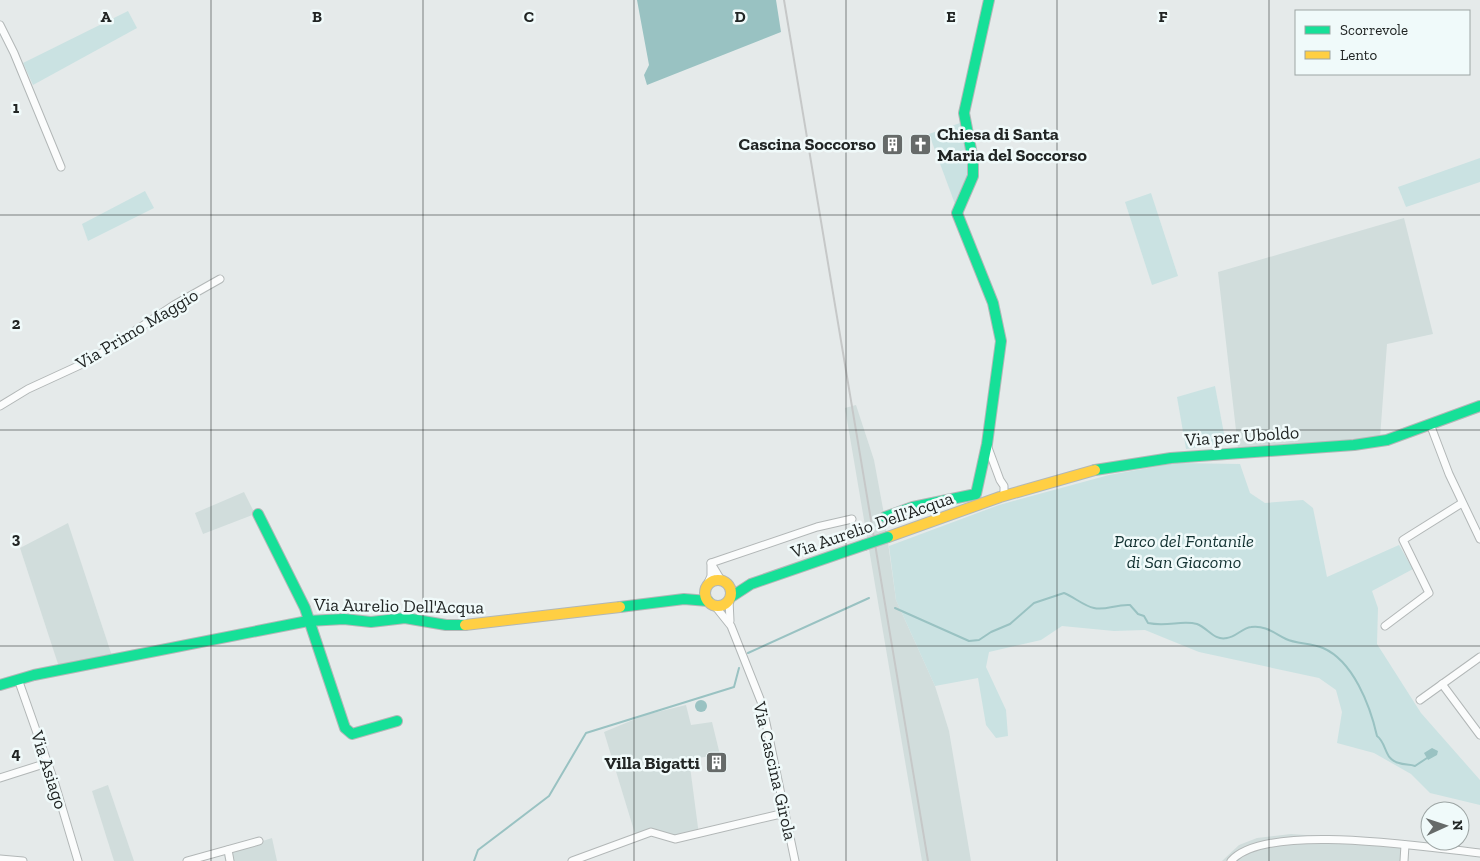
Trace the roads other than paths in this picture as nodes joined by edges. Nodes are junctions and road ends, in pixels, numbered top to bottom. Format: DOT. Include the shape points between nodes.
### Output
graph roads {
  1 [pos="989,0"];
  2 [pos="0,25"];
  3 [pos="61,166"];
  4 [pos="220,279"];
  5 [pos="0,406"];
  6 [pos="1480,406"];
  7 [pos="1430,424"];
  8 [pos="987,444"];
  9 [pos="1004,496"];
  10 [pos="1462,503"];
  11 [pos="258,514"];
  12 [pos="885,516"];
  13 [pos="852,519"];
  14 [pos="1480,539"];
  15 [pos="711,563"];
  16 [pos="723,580"];
  17 [pos="751,584"];
  18 [pos="706,587"];
  19 [pos="684,599"];
  20 [pos="730,599"];
  21 [pos="711,604"];
  22 [pos="308,621"];
  23 [pos="731,626"];
  24 [pos="1385,626"];
  25 [pos="1480,657"];
  26 [pos="18,680"];
  27 [pos="1442,684"];
  28 [pos="0,686"];
  29 [pos="1420,700"];
  30 [pos="397,721"];
  31 [pos="1480,735"];
  32 [pos="47,763"];
  33 [pos="0,778"];
  34 [pos="786,813"];
  35 [pos="259,841"];
  36 [pos="1405,845"];
  37 [pos="228,850"];
  38 [pos="1480,853"];
  39 [pos="0,859"];
  40 [pos="23,861"];
  41 [pos="78,861"];
  42 [pos="186,861"];
  43 [pos="230,861"];
  44 [pos="572,861"];
  45 [pos="795,861"];
  46 [pos="1231,861"];
  47 [pos="1404,861"];
  1 -- 8 [label="street" via="964,113 972,177 957,213 993,304 1001,341"];
  2 -- 3 [label="street"];
  4 -- 5 [label="street, Via Primo Maggio" via="91,360"];
  6 -- 7 [label="street, Via per Uboldo"];
  7 -- 9 [label="street, Via per Uboldo" via="1387,440 1354,445 1123,464 1065,477"];
  7 -- 10 [label="street"];
  8 -- 9 [label="street" via="1004,486"];
  8 -- 12 [label="street" via="976,494"];
  9 -- 17 [label="street, Via Aurelio Dell'Acqua, bridge"];
  10 -- 14 [label="street"];
  10 -- 24 [label="street" via="1403,540 1429,593"];
  11 -- 22 [label="street" via="299,594"];
  13 -- 15 [label="street" via="817,527"];
  15 -- 16 [label="street"];
  15 -- 18 [label="street" via="711,576"];
  16 -- 17 [label="street, Via Aurelio Dell'Acqua"];
  16 -- 18 [label="street" via="713,580"];
  16 -- 20 [label="street" via="730,586"];
  17 -- 20 [label="street, Via Aurelio Dell'Acqua"];
  18 -- 19 [label="street, Via Aurelio Dell'Acqua"];
  18 -- 21 [label="street"];
  19 -- 21 [label="street, Via Aurelio Dell'Acqua"];
  19 -- 22 [label="street, Via Aurelio Dell'Acqua" via="477,624 446,625 405,618 370,622 344,619"];
  20 -- 21 [label="street" via="723,605"];
  20 -- 23 [label="street, Via Cascina Girola"];
  21 -- 23 [label="street, Via Cascina Girola"];
  22 -- 26 [label="street, Via Aurelio Dell'Acqua"];
  22 -- 30 [label="street" via="348,732 356,734"];
  23 -- 34 [label="street, Via Cascina Girola" via="766,715"];
  25 -- 27 [label="street"];
  26 -- 28 [label="street, Via Aurelio Dell'Acqua"];
  26 -- 32 [label="street, Via Asiago"];
  27 -- 29 [label="street"];
  27 -- 31 [label="street"];
  32 -- 33 [label="street"];
  32 -- 41 [label="street, Via Asiago"];
  34 -- 44 [label="street" via="675,839 651,832"];
  34 -- 45 [label="street, Via Cascina Girola"];
  35 -- 37 [label="street"];
  36 -- 38 [label="street"];
  36 -- 46 [label="street" via="1330,839 1288,841 1256,846"];
  36 -- 47 [label="street"];
  37 -- 42 [label="street"];
  37 -- 43 [label="street"];
  39 -- 40 [label="street"];
}
